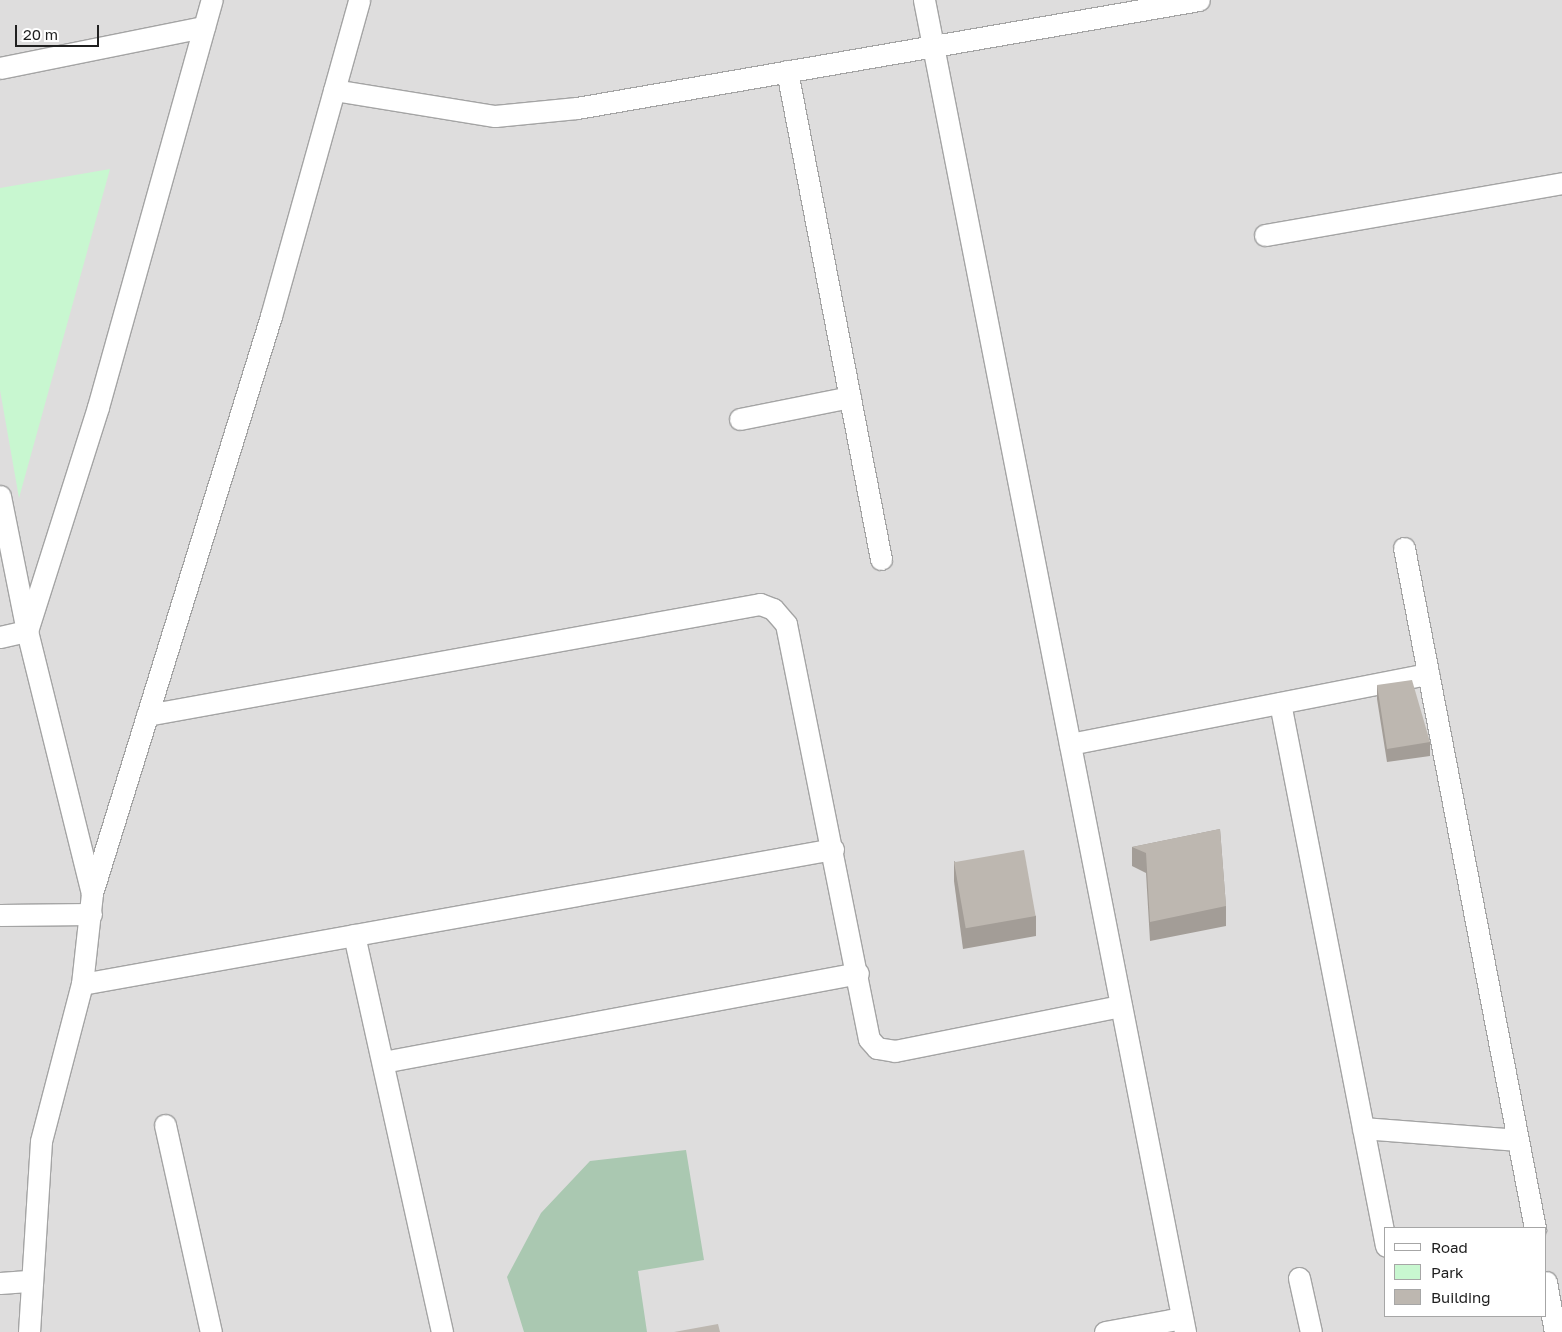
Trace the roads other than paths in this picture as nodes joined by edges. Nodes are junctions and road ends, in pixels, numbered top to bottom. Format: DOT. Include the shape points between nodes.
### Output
graph roads {
  1 [pos="212,0"];
  2 [pos="359,0"];
  3 [pos="924,0"];
  4 [pos="1199,0"];
  5 [pos="204,27"];
  6 [pos="933,46"];
  7 [pos="0,68"];
  8 [pos="787,71"];
  9 [pos="334,90"];
  10 [pos="1562,183"];
  11 [pos="1265,235"];
  12 [pos="850,397"];
  13 [pos="740,420"];
  14 [pos="0,496"];
  15 [pos="1404,548"];
  16 [pos="882,559"];
  17 [pos="27,632"];
  18 [pos="0,637"];
  19 [pos="1428,674"];
  20 [pos="1280,703"];
  21 [pos="147,715"];
  22 [pos="1070,744"];
  23 [pos="833,849"];
  24 [pos="91,903"];
  25 [pos="0,915"];
  26 [pos="354,934"];
  27 [pos="858,973"];
  28 [pos="82,984"];
  29 [pos="1121,1006"];
  30 [pos="382,1062"];
  31 [pos="165,1126"];
  32 [pos="1363,1128"];
  33 [pos="1518,1140"];
  34 [pos="1535,1227"];
  35 [pos="1384,1236"];
  36 [pos="1299,1278"];
  37 [pos="31,1281"];
  38 [pos="0,1283"];
  39 [pos="1547,1286"];
  40 [pos="1556,1320"];
  41 [pos="1184,1325"];
  42 [pos="29,1332"];
  43 [pos="211,1332"];
  44 [pos="442,1332"];
  45 [pos="1105,1332"];
  46 [pos="1311,1332"];
  1 -- 5 [label="street"];
  2 -- 9 [label="street"];
  3 -- 6 [label="street"];
  4 -- 6 [label="street"];
  5 -- 7 [label="street"];
  5 -- 17 [label="street" via="98,407"];
  6 -- 8 [label="street"];
  6 -- 22 [label="street"];
  8 -- 9 [label="street" via="577,108 495,116"];
  8 -- 12 [label="street"];
  9 -- 21 [label="street" via="271,316"];
  10 -- 11 [label="street"];
  12 -- 13 [label="street"];
  12 -- 16 [label="street"];
  14 -- 17 [label="street"];
  15 -- 19 [label="street"];
  17 -- 18 [label="street"];
  17 -- 24 [label="street"];
  19 -- 20 [label="street"];
  19 -- 33 [label="street"];
  20 -- 22 [label="street"];
  20 -- 32 [label="street"];
  21 -- 23 [label="street" via="760,604 773,609 786,624"];
  21 -- 24 [label="street"];
  22 -- 29 [label="street"];
  23 -- 26 [label="street"];
  23 -- 27 [label="street"];
  24 -- 25 [label="street"];
  24 -- 28 [label="street"];
  26 -- 28 [label="street"];
  26 -- 30 [label="street"];
  27 -- 29 [label="street" via="869,1039 877,1048 895,1052"];
  27 -- 30 [label="street"];
  28 -- 37 [label="street" via="41,1141"];
  29 -- 41 [label="street"];
  30 -- 44 [label="street"];
  31 -- 43 [label="street"];
  32 -- 33 [label="street"];
  32 -- 35 [label="street"];
  33 -- 34 [label="street"];
  36 -- 46 [label="street"];
  37 -- 38 [label="street"];
  37 -- 42 [label="street"];
  39 -- 40 [label="street"];
  41 -- 45 [label="street"];
}
